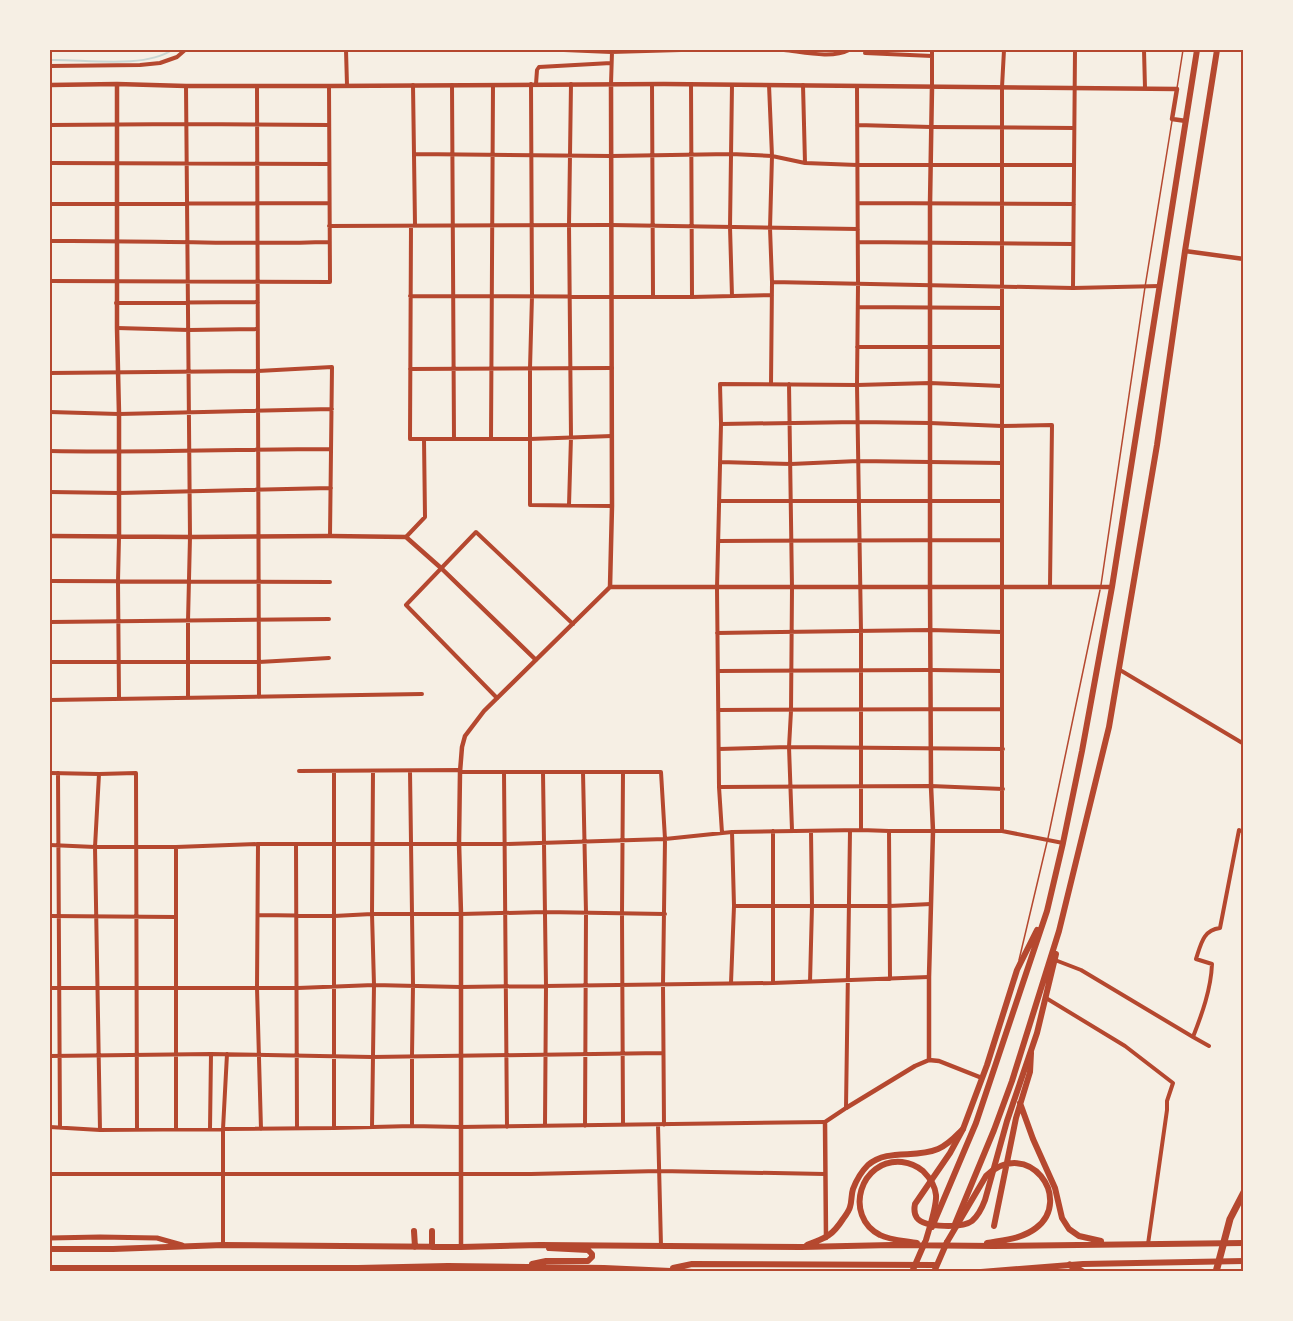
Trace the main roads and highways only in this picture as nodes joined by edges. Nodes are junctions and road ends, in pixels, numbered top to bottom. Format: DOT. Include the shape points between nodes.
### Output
graph roads {
  1 [pos="1197,50"];
  2 [pos="1216,50"];
  3 [pos="1047,911"];
  4 [pos="1059,932"];
  5 [pos="1031,1053"];
  6 [pos="1020,1103"];
  7 [pos="963,1129"];
  8 [pos="1244,1192"];
  9 [pos="994,1226"];
  10 [pos="414,1231"];
  11 [pos="432,1231"];
  12 [pos="50,1239"];
  13 [pos="926,1240"];
  14 [pos="947,1242"];
  15 [pos="1244,1243"];
  16 [pos="1124,1244"];
  17 [pos="540,1245"];
  18 [pos="432,1246"];
  19 [pos="934,1246"];
  20 [pos="972,1246"];
  21 [pos="189,1247"];
  22 [pos="415,1247"];
  23 [pos="801,1247"];
  24 [pos="50,1249"];
  25 [pos="1244,1262"];
  26 [pos="1070,1265"];
  27 [pos="519,1267"];
  28 [pos="50,1268"];
  29 [pos="934,1268"];
  30 [pos="1024,1268"];
  31 [pos="448,1269"];
  32 [pos="667,1269"];
  33 [pos="164,1270"];
  34 [pos="604,1270"];
  35 [pos="693,1272"];
  36 [pos="912,1272"];
  37 [pos="981,1272"];
  38 [pos="1011,1272"];
  39 [pos="1083,1272"];
  40 [pos="1216,1272"];
  1 -- 3 [label="main road" via="1112,587"];
  2 -- 4 [label="main road" via="1157,445 1109,727"];
  3 -- 7 [label="main road" via="1017,970"];
  3 -- 13 [label="main road" via="976,1123"];
  4 -- 5 [label="main road"];
  4 -- 14 [label="main road" via="994,1131"];
  5 -- 6 [label="main road" via="1030,1072"];
  5 -- 7 [label="main road" via="980,1212 965,1224 934,1225 921,1221 916,1217 915,1204"];
  6 -- 9 [label="main road"];
  6 -- 16 [label="main road" via="1069,1229 1093,1240"];
  7 -- 23 [label="main road" via="939,1149 893,1154 869,1164 853,1188 849,1210 835,1232"];
  8 -- 40 [label="highway" via="1230,1219"];
  10 -- 22 [label="main road"];
  11 -- 18 [label="main road"];
  12 -- 21 [label="main road" via="157,1238"];
  13 -- 19 [label="main road" via="936,1197 930,1178 910,1163 878,1167 863,1184 859,1204 862,1216 881,1236"];
  13 -- 36 [label="main road"];
  14 -- 20 [label="main road" via="993,1169 1020,1163 1037,1172 1050,1198 1046,1217 1026,1234"];
  14 -- 29 [label="main road"];
  15 -- 16 [label="main road"];
  16 -- 20 [label="main road"];
  17 -- 18 [label="main road"];
  17 -- 23 [label="main road"];
  17 -- 27 [label="main road" via="588,1250 592,1257 588,1261"];
  18 -- 22 [label="main road"];
  19 -- 20 [label="main road"];
  19 -- 23 [label="main road"];
  21 -- 22 [label="main road"];
  21 -- 24 [label="main road"];
  25 -- 26 [label="main road"];
  26 -- 30 [label="main road"];
  26 -- 39 [label="highway"];
  27 -- 31 [label="main road"];
  27 -- 34 [label="main road"];
  28 -- 33 [label="main road"];
  29 -- 32 [label="main road" via="692,1264"];
  30 -- 37 [label="main road"];
  30 -- 38 [label="main road"];
  31 -- 33 [label="main road"];
  32 -- 34 [label="main road"];
  32 -- 35 [label="main road"];
}
